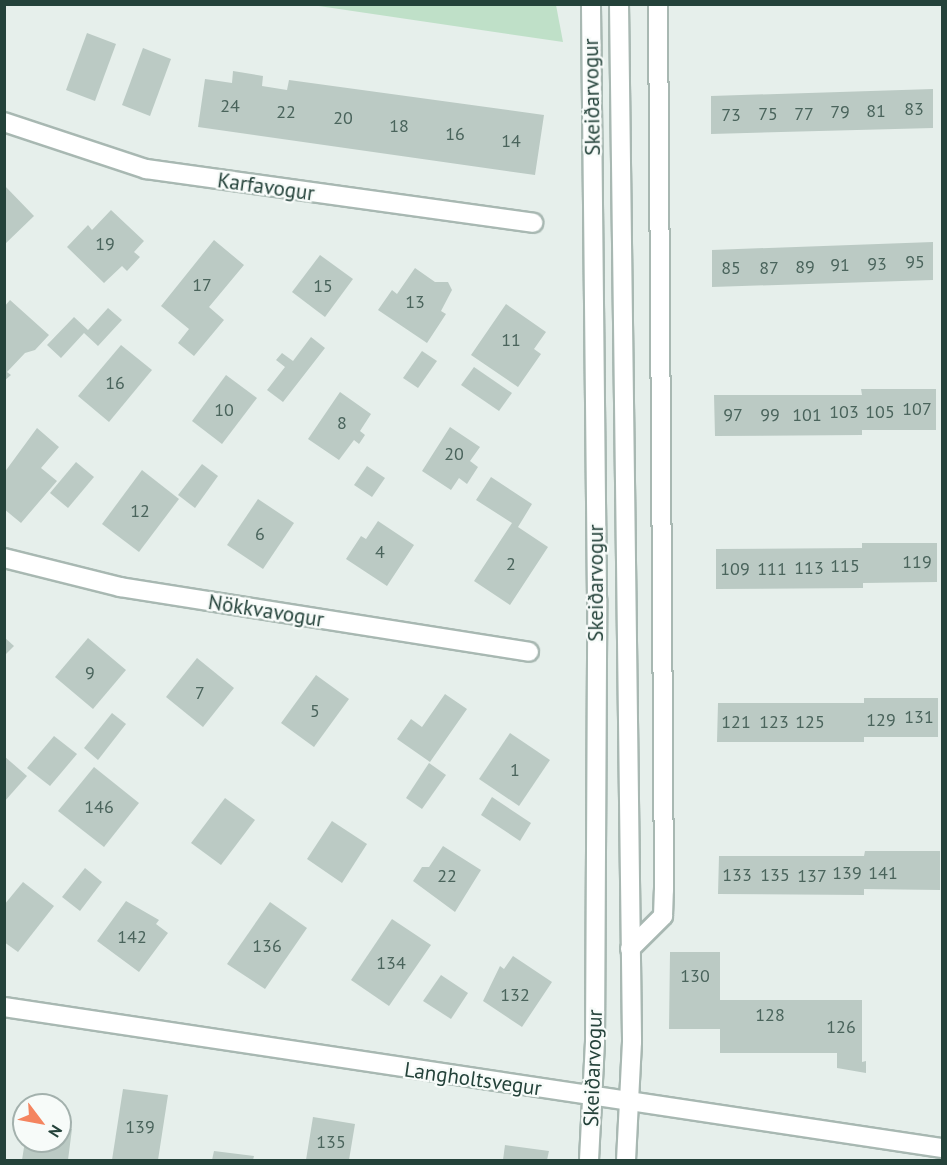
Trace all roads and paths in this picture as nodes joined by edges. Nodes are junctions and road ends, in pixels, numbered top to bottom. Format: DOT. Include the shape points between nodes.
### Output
graph roads {
  1 [pos="591,4"];
  2 [pos="619,4"];
  3 [pos="658,4"];
  4 [pos="4,122"];
  5 [pos="533,223"];
  6 [pos="4,558"];
  7 [pos="529,652"];
  8 [pos="630,950"];
  9 [pos="4,1007"];
  10 [pos="591,1095"];
  11 [pos="628,1100"];
  12 [pos="942,1148"];
  13 [pos="589,1161"];
  14 [pos="626,1161"];
  1 -- 10 [label="street, Skeiðarvogur" via="597,599 596,1042"];
  2 -- 8 [label="street, Skeiðarvogur"];
  3 -- 8 [label="street" via="664,890 663,916"];
  4 -- 5 [label="street, Karfavogur" via="146,169"];
  6 -- 7 [label="street, Nökkvavogur" via="120,587"];
  8 -- 11 [label="street, Skeiðarvogur"];
  9 -- 10 [label="street, Langholtsvegur"];
  10 -- 11 [label="street, Langholtsvegur"];
  10 -- 13 [label="street, Skeiðarvogur"];
  11 -- 12 [label="street, Langholtsvegur"];
  11 -- 14 [label="street, Skeiðarvogur"];
}
